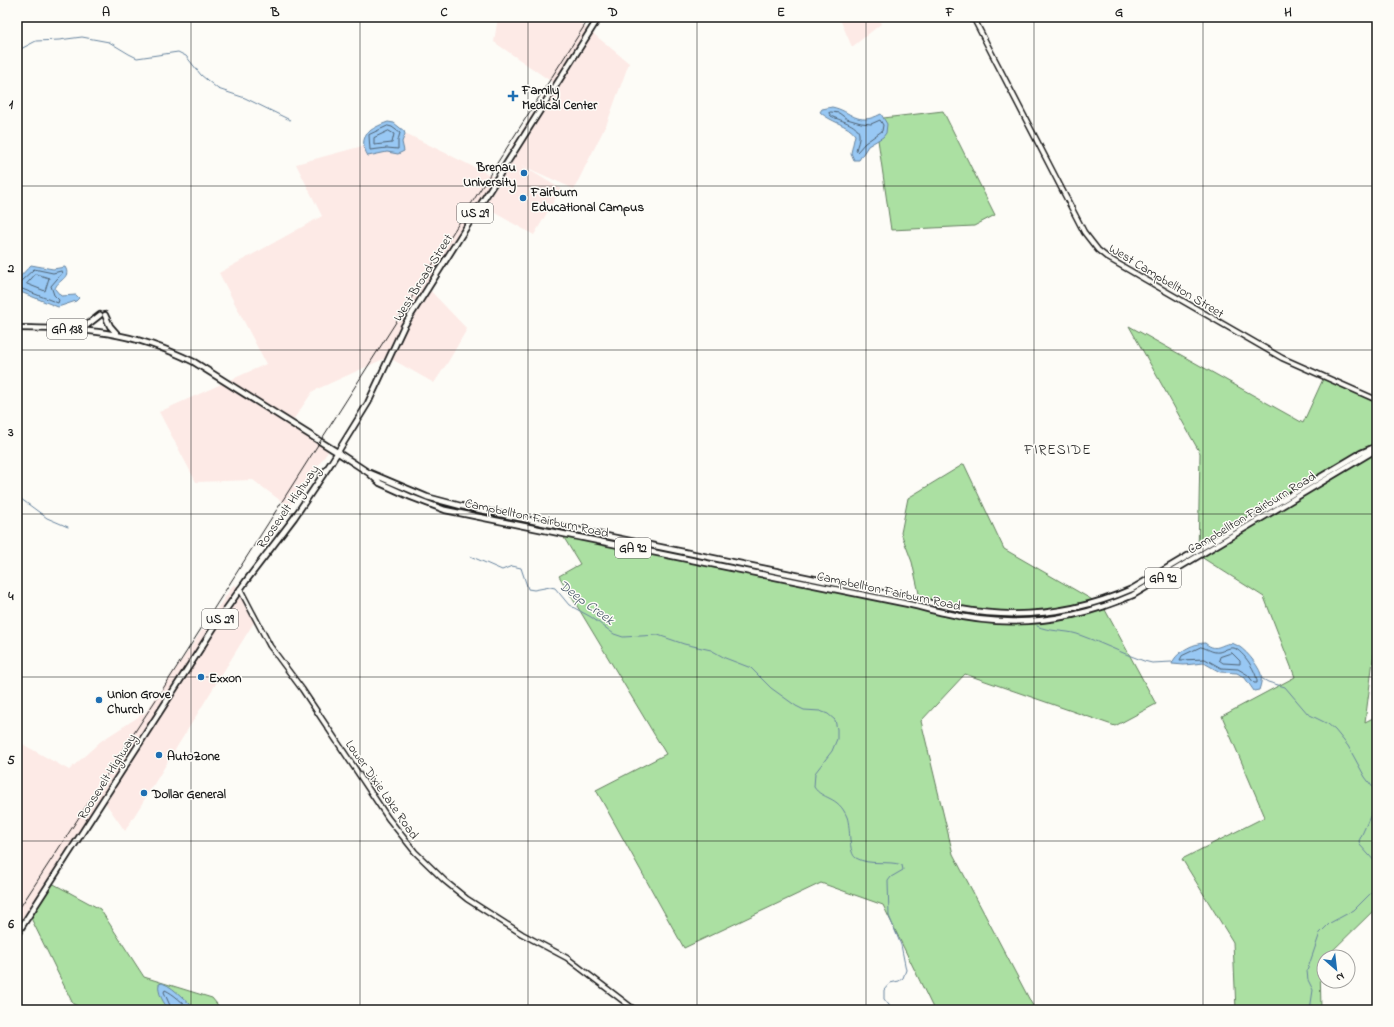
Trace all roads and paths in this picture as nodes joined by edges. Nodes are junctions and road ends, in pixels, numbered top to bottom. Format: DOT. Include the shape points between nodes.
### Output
graph roads {
  1 [pos="599,17"];
  2 [pos="973,17"];
  3 [pos="17,328"];
  4 [pos="82,329"];
  5 [pos="117,334"];
  6 [pos="1377,400"];
  7 [pos="1377,446"];
  8 [pos="1377,449"];
  9 [pos="337,452"];
  10 [pos="369,473"];
  11 [pos="240,589"];
  12 [pos="17,934"];
  13 [pos="635,1010"];
  1 -- 9 [label="main road, West Broad Street / US 29" via="404,326 368,403"];
  2 -- 6 [label="street, West Campbellton Street" via="1084,232 1098,250 1175,298 1282,358"];
  3 -- 4 [label="main road, GA 138"];
  4 -- 5 [label="main road, GA 138"];
  4 -- 5 [label="main road" via="102,315"];
  5 -- 9 [label="main road, GA 138" via="158,346 194,362"];
  7 -- 10 [label="main road, Campbellton Fairburn Road / GA 92" via="1361,453 1132,589 1080,607 1022,615 960,609 461,506 416,493"];
  8 -- 10 [label="main road, Campbellton Fairburn Road / GA 92" via="1138,592 1084,613 1052,620 1022,622 945,614 903,603 445,510 390,488"];
  9 -- 10 [label="main road, Campbellton Fairburn Road / GA 92"];
  9 -- 11 [label="main road, Roosevelt Highway / US 29" via="294,518"];
  11 -- 12 [label="main road, Roosevelt Highway / US 29"];
  11 -- 13 [label="street, Lower Dixie Lake Road" via="270,646 302,689 388,818 415,852 467,899 522,934 567,958"];
}
